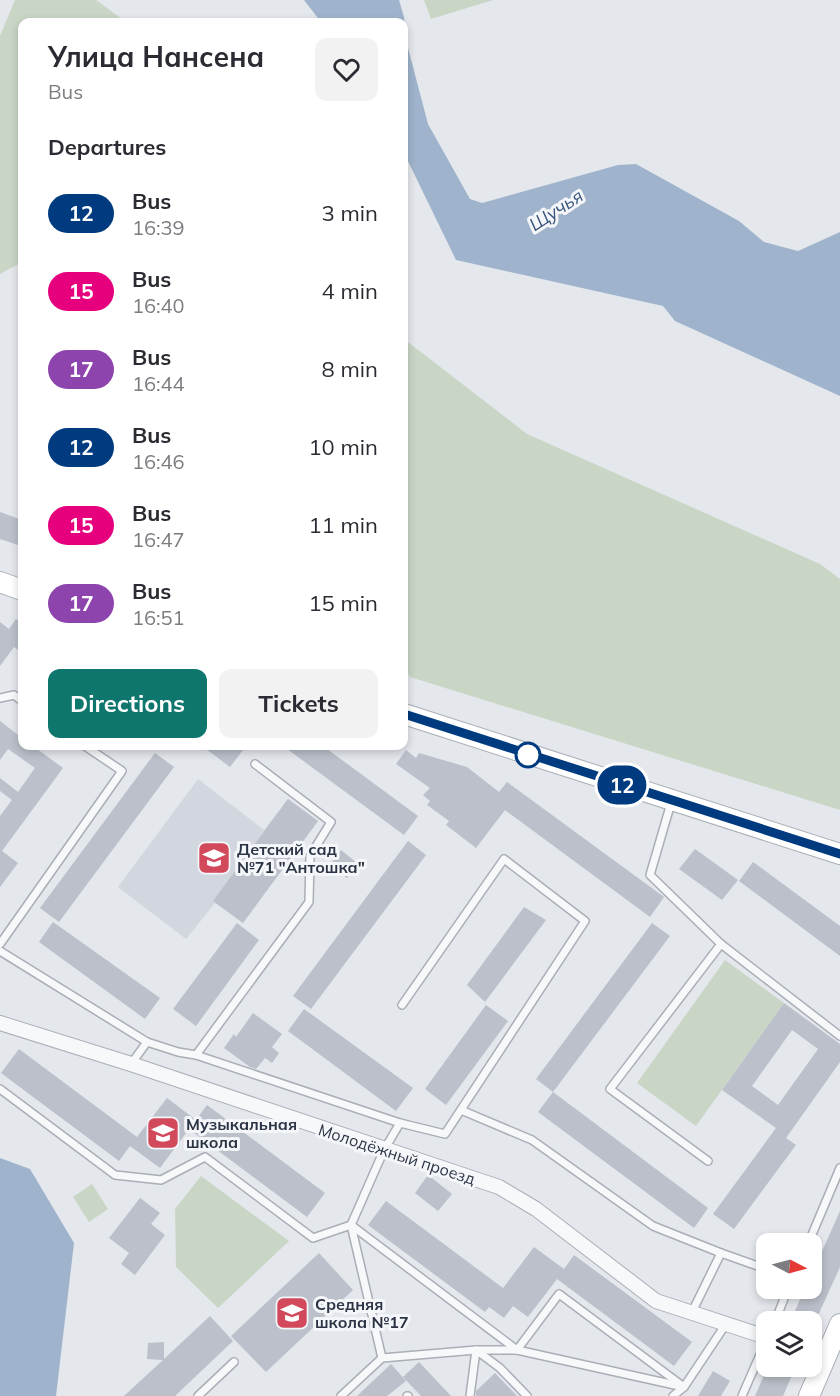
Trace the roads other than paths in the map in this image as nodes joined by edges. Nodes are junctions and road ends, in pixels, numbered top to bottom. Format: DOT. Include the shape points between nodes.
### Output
graph roads {
  1 [pos="0,582"];
  2 [pos="18,589"];
  3 [pos="0,698"];
  4 [pos="18,698"];
  5 [pos="408,715"];
  6 [pos="91,750"];
  7 [pos="255,764"];
  8 [pos="672,801"];
  9 [pos="840,854"];
  10 [pos="0,944"];
  11 [pos="721,944"];
  12 [pos="0,951"];
  13 [pos="402,1005"];
  14 [pos="0,1023"];
  15 [pos="840,1036"];
  16 [pos="147,1042"];
  17 [pos="196,1055"];
  18 [pos="131,1064"];
  19 [pos="0,1089"];
  20 [pos="461,1110"];
  21 [pos="400,1123"];
  22 [pos="384,1150"];
  23 [pos="708,1161"];
  24 [pos="840,1168"];
  25 [pos="351,1226"];
  26 [pos="813,1233"];
  27 [pos="721,1253"];
  28 [pos="756,1265"];
  29 [pos="692,1312"];
  30 [pos="726,1324"];
  31 [pos="840,1324"];
  32 [pos="756,1335"];
  33 [pos="822,1345"];
  34 [pos="476,1350"];
  35 [pos="517,1350"];
  36 [pos="382,1358"];
  37 [pos="234,1362"];
  38 [pos="756,1363"];
  39 [pos="813,1377"];
  40 [pos="684,1387"];
  41 [pos="198,1396"];
  42 [pos="341,1396"];
  43 [pos="470,1396"];
  44 [pos="527,1396"];
  45 [pos="673,1396"];
  46 [pos="742,1396"];
  47 [pos="809,1396"];
  1 -- 2 [label="street"];
  3 -- 4 [label="lane"];
  5 -- 8 [label="street"];
  6 -- 10 [label="lane" via="122,771"];
  7 -- 17 [label="lane" via="331,822 310,856 309,902"];
  8 -- 9 [label="street"];
  8 -- 11 [label="lane" via="650,875"];
  11 -- 15 [label="lane"];
  11 -- 23 [label="lane" via="610,1089"];
  12 -- 16 [label="lane"];
  13 -- 20 [label="lane" via="504,860 585,921"];
  14 -- 18 [label="street, Молодёжный проезд"];
  16 -- 17 [label="lane"];
  16 -- 18 [label="lane"];
  17 -- 21 [label="lane"];
  18 -- 22 [label="street, Молодёжный проезд"];
  19 -- 25 [label="lane" via="115,1175 161,1180 205,1157 313,1238"];
  20 -- 21 [label="lane" via="445,1134"];
  20 -- 27 [label="lane" via="532,1140 652,1226"];
  21 -- 22 [label="lane"];
  22 -- 25 [label="lane"];
  22 -- 29 [label="street, Молодёжный проезд" via="499,1187 536,1209 656,1300"];
  24 -- 26 [label="lane"];
  25 -- 35 [label="lane"];
  25 -- 36 [label="lane"];
  27 -- 28 [label="lane"];
  27 -- 29 [label="lane"];
  29 -- 30 [label="street, Молодёжный проезд"];
  30 -- 32 [label="street, Молодёжный проезд"];
  30 -- 40 [label="lane"];
  31 -- 33 [label="street"];
  34 -- 35 [label="lane"];
  34 -- 36 [label="lane"];
  34 -- 43 [label="lane"];
  34 -- 44 [label="lane"];
  35 -- 40 [label="lane"];
  35 -- 40 [label="lane" via="559,1294"];
  36 -- 42 [label="lane"];
  37 -- 41 [label="lane"];
  38 -- 46 [label="lane"];
  39 -- 47 [label="street"];
  40 -- 45 [label="lane"];
}
